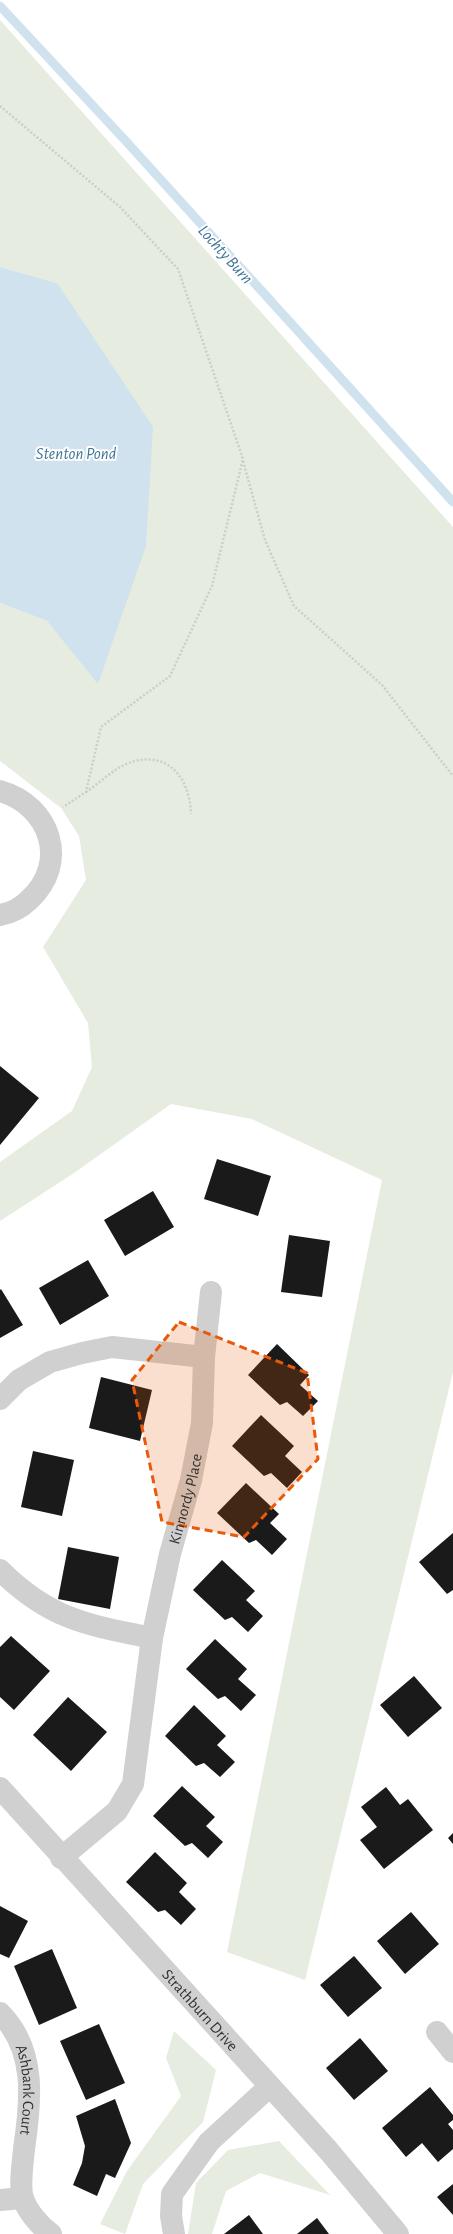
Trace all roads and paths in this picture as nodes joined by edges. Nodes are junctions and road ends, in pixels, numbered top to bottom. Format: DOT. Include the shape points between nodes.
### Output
graph roads {
  1 [pos="0,106"];
  2 [pos="243,459"];
  3 [pos="453,776"];
  4 [pos="0,791"];
  5 [pos="86,792"];
  6 [pos="191,814"];
  7 [pos="42,820"];
  8 [pos="0,915"];
  9 [pos="211,1292"];
  10 [pos="204,1357"];
  11 [pos="0,1400"];
  12 [pos="0,1570"];
  13 [pos="152,1638"];
  14 [pos="0,1788"];
  15 [pos="61,1858"];
  16 [pos="0,2013"];
  17 [pos="437,2032"];
  18 [pos="453,2052"];
  19 [pos="270,2087"];
  20 [pos="22,2198"];
  21 [pos="0,2200"];
  22 [pos="50,2234"];
  23 [pos="174,2234"];
  24 [pos="398,2234"];
  1 -- 2 [label="path" via="120,207 178,269"];
  2 -- 3 [label="path" via="266,540 294,606 382,685"];
  2 -- 5 [label="path" via="212,586 170,676 101,727"];
  4 -- 7 [label="street" via="20,798 35,810"];
  5 -- 6 [label="path" via="122,766 138,760 159,760 175,770 186,784 191,798"];
  5 -- 7 [label="path"];
  7 -- 8 [label="street" via="47,828 52,850 48,872 39,891 22,906"];
  9 -- 10 [label="street, Kinnordy Place"];
  10 -- 11 [label="street" via="112,1347 82,1352 50,1362 19,1380"];
  10 -- 13 [label="street, Kinnordy Place" via="200,1430"];
  12 -- 13 [label="street" via="17,1587 69,1619"];
  13 -- 15 [label="street, Kinnordy Place" via="133,1784 117,1811"];
  14 -- 15 [label="street, Strathburn Drive"];
  15 -- 19 [label="street, Strathburn Drive"];
  16 -- 20 [label="street, Ashbank Court" via="19,2040 29,2075 30,2098 22,2163"];
  17 -- 18 [label="street"];
  19 -- 23 [label="street" via="209,2142 172,2194 171,2216"];
  19 -- 24 [label="street, Strathburn Drive" via="328,2150"];
  20 -- 21 [label="street"];
  20 -- 22 [label="street" via="34,2217"];
}
